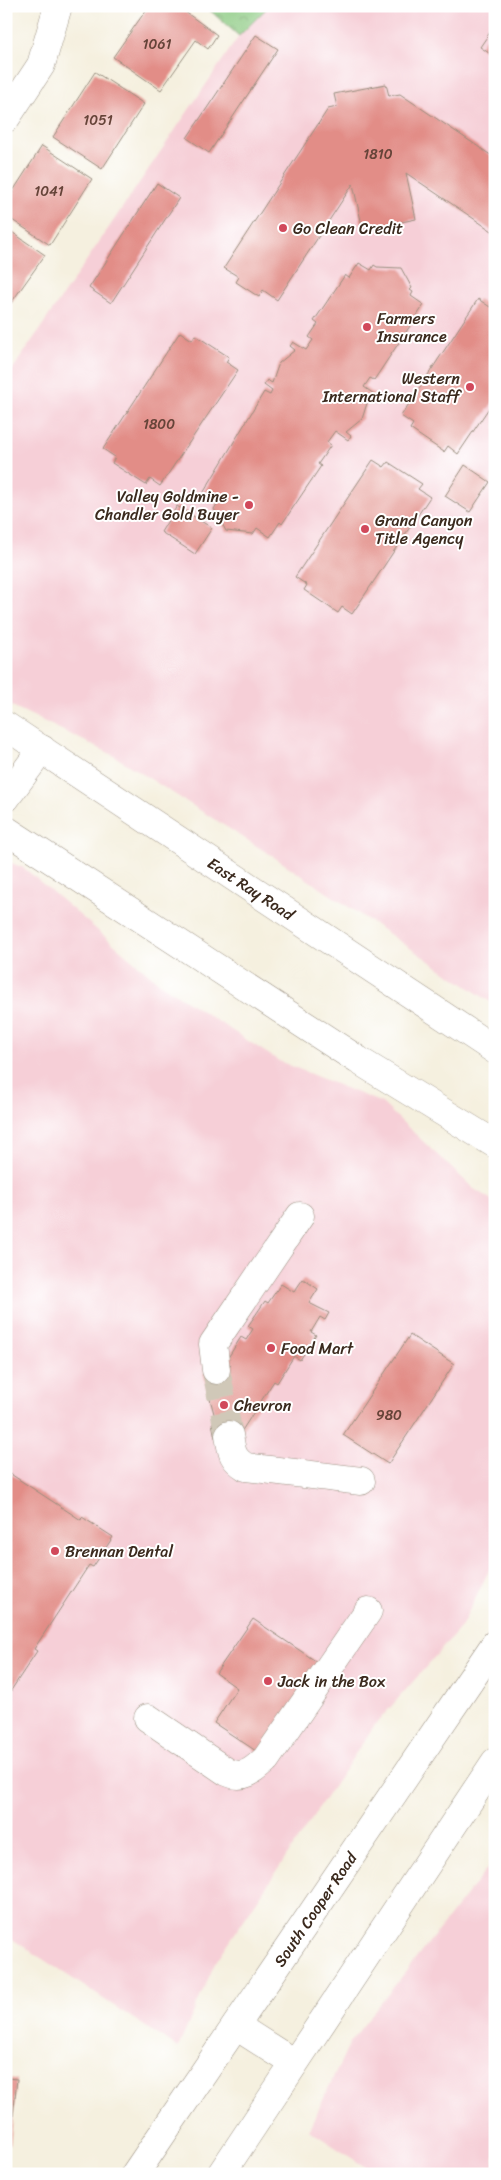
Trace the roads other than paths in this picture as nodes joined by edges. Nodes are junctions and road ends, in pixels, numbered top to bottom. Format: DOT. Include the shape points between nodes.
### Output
graph roads {
  1 [pos="58,6"];
  2 [pos="6,118"];
  3 [pos="6,726"];
  4 [pos="42,749"];
  5 [pos="6,798"];
  6 [pos="6,830"];
  7 [pos="495,1050"];
  8 [pos="495,1144"];
  9 [pos="300,1216"];
  10 [pos="216,1370"];
  11 [pos="229,1435"];
  12 [pos="361,1481"];
  13 [pos="368,1611"];
  14 [pos="495,1644"];
  15 [pos="148,1718"];
  16 [pos="495,1762"];
  17 [pos="236,2026"];
  18 [pos="294,2063"];
  19 [pos="135,2174"];
  20 [pos="221,2174"];
  1 -- 2 [label="main road" via="41,65"];
  3 -- 4 [label="main road, East Ray Road"];
  4 -- 5 [label="main road"];
  4 -- 7 [label="main road, East Ray Road"];
  6 -- 8 [label="main road" via="350,1055"];
  9 -- 10 [label="main road" via="213,1344"];
  11 -- 12 [label="main road" via="232,1454 246,1467"];
  13 -- 15 [label="main road" via="266,1759 246,1774 236,1776 227,1772"];
  14 -- 17 [label="main road, South Cooper Road"];
  16 -- 18 [label="main road"];
  17 -- 18 [label="main road"];
  17 -- 19 [label="main road, South Cooper Road"];
  18 -- 20 [label="main road"];
}
